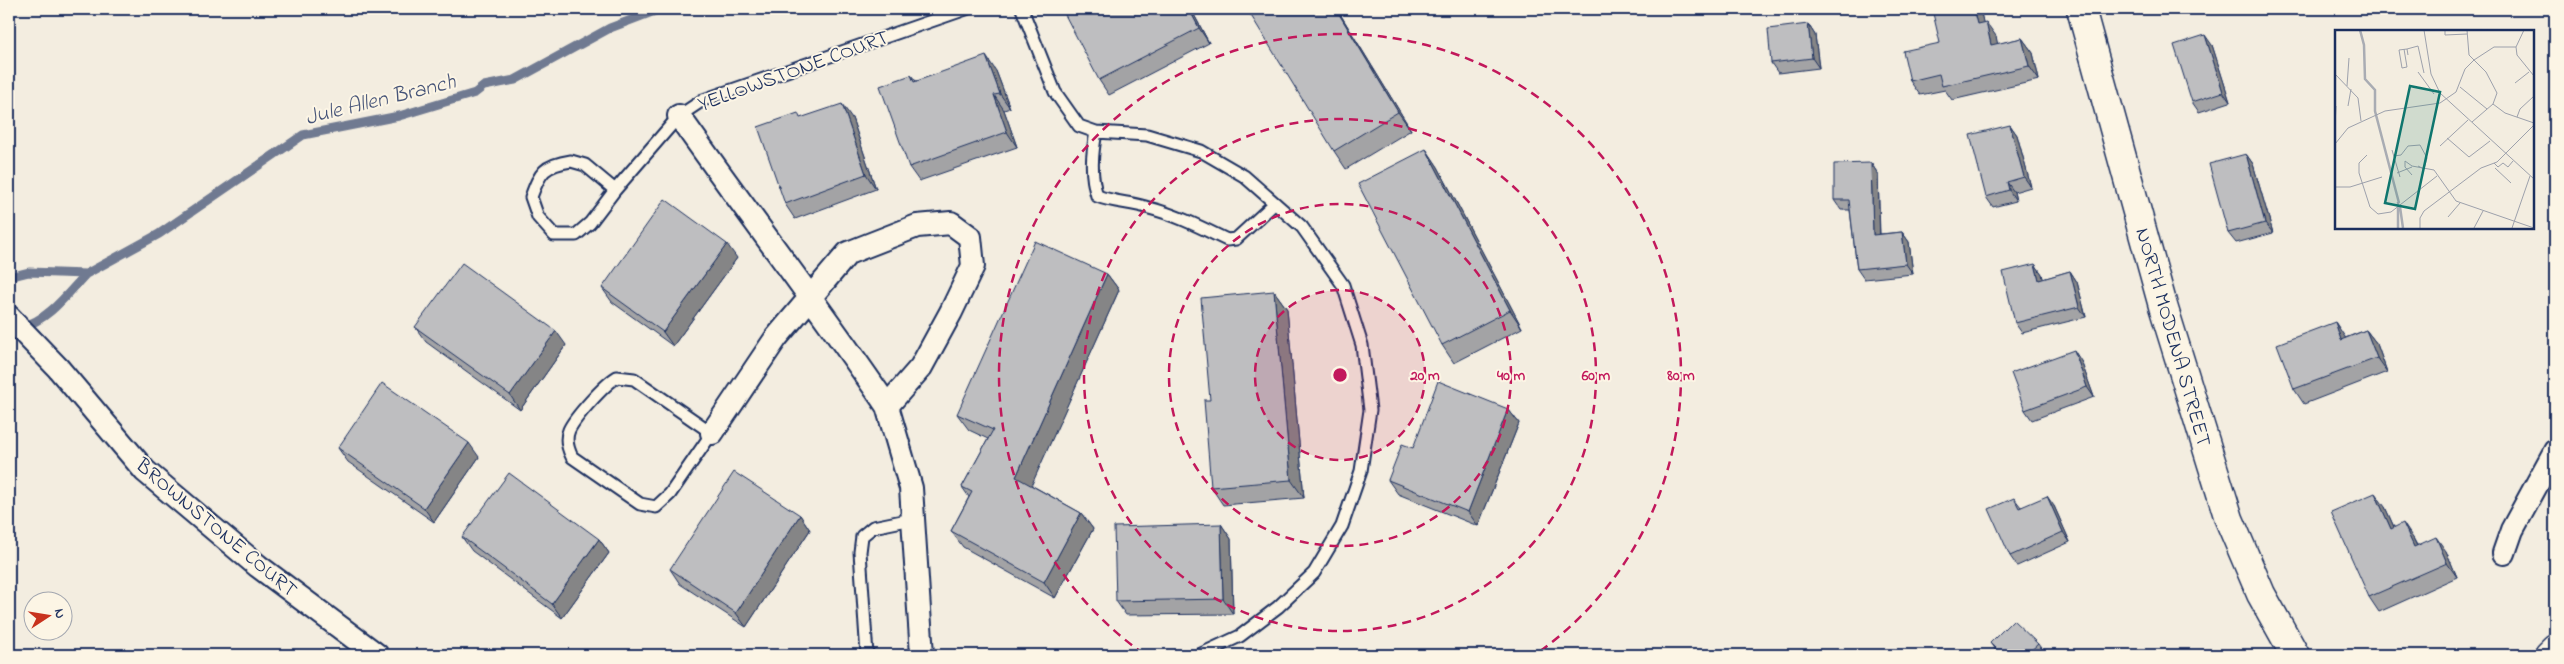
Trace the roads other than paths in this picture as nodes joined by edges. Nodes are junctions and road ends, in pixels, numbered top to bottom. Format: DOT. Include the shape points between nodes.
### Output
graph roads {
  1 [pos="966,9"];
  2 [pos="1022,9"];
  3 [pos="2081,9"];
  4 [pos="679,116"];
  5 [pos="1096,132"];
  6 [pos="615,190"];
  7 [pos="1275,203"];
  8 [pos="810,298"];
  9 [pos="9,317"];
  10 [pos="887,406"];
  11 [pos="712,433"];
  12 [pos="2555,451"];
  13 [pos="912,519"];
  14 [pos="2504,553"];
  15 [pos="2555,649"];
  16 [pos="377,655"];
  17 [pos="867,655"];
  18 [pos="922,655"];
  19 [pos="1199,655"];
  20 [pos="2295,655"];
  21 [pos="2549,655"];
  1 -- 4 [label="lane, YELLOWSTONE COURT" via="703,100"];
  2 -- 5 [label="lane" via="1055,92 1079,126"];
  3 -- 20 [label="street, NORTH MODENA STREET" via="2163,306 2229,519 2261,594"];
  4 -- 6 [label="lane, YELLOWSTONE COURT"];
  4 -- 8 [label="street, YELLOWSTONE COURT"];
  5 -- 7 [label="lane" via="1147,135 1201,151 1244,176"];
  5 -- 7 [label="lane" via="1092,181 1097,196 1178,216 1228,240 1236,239"];
  6 -- 6 [label="lane, YELLOWSTONE COURT" via="585,165 571,160 553,164 539,175 531,197 538,218 554,235 576,234 590,223"];
  7 -- 19 [label="lane" via="1302,227 1343,285 1362,345 1370,410 1361,472 1342,526 1314,573 1278,607 1240,636"];
  8 -- 10 [label="street, YELLOWSTONE COURT"];
  8 -- 10 [label="street" via="848,253 875,241 917,226 951,223 970,237 973,266 951,312 921,367"];
  8 -- 11 [label="street" via="776,338"];
  9 -- 16 [label="street, BROWNSTONE COURT" via="58,368 145,471 258,566"];
  10 -- 13 [label="street, YELLOWSTONE COURT" via="911,488"];
  11 -- 11 [label="lane" via="634,379 617,377 607,383 569,431 568,447 572,457 640,504 656,507 670,494"];
  12 -- 14 [label="street" via="2512,530"];
  13 -- 17 [label="lane" via="873,526 862,536 860,552"];
  13 -- 18 [label="street, YELLOWSTONE COURT"];
  15 -- 21 [label="street"];
}
